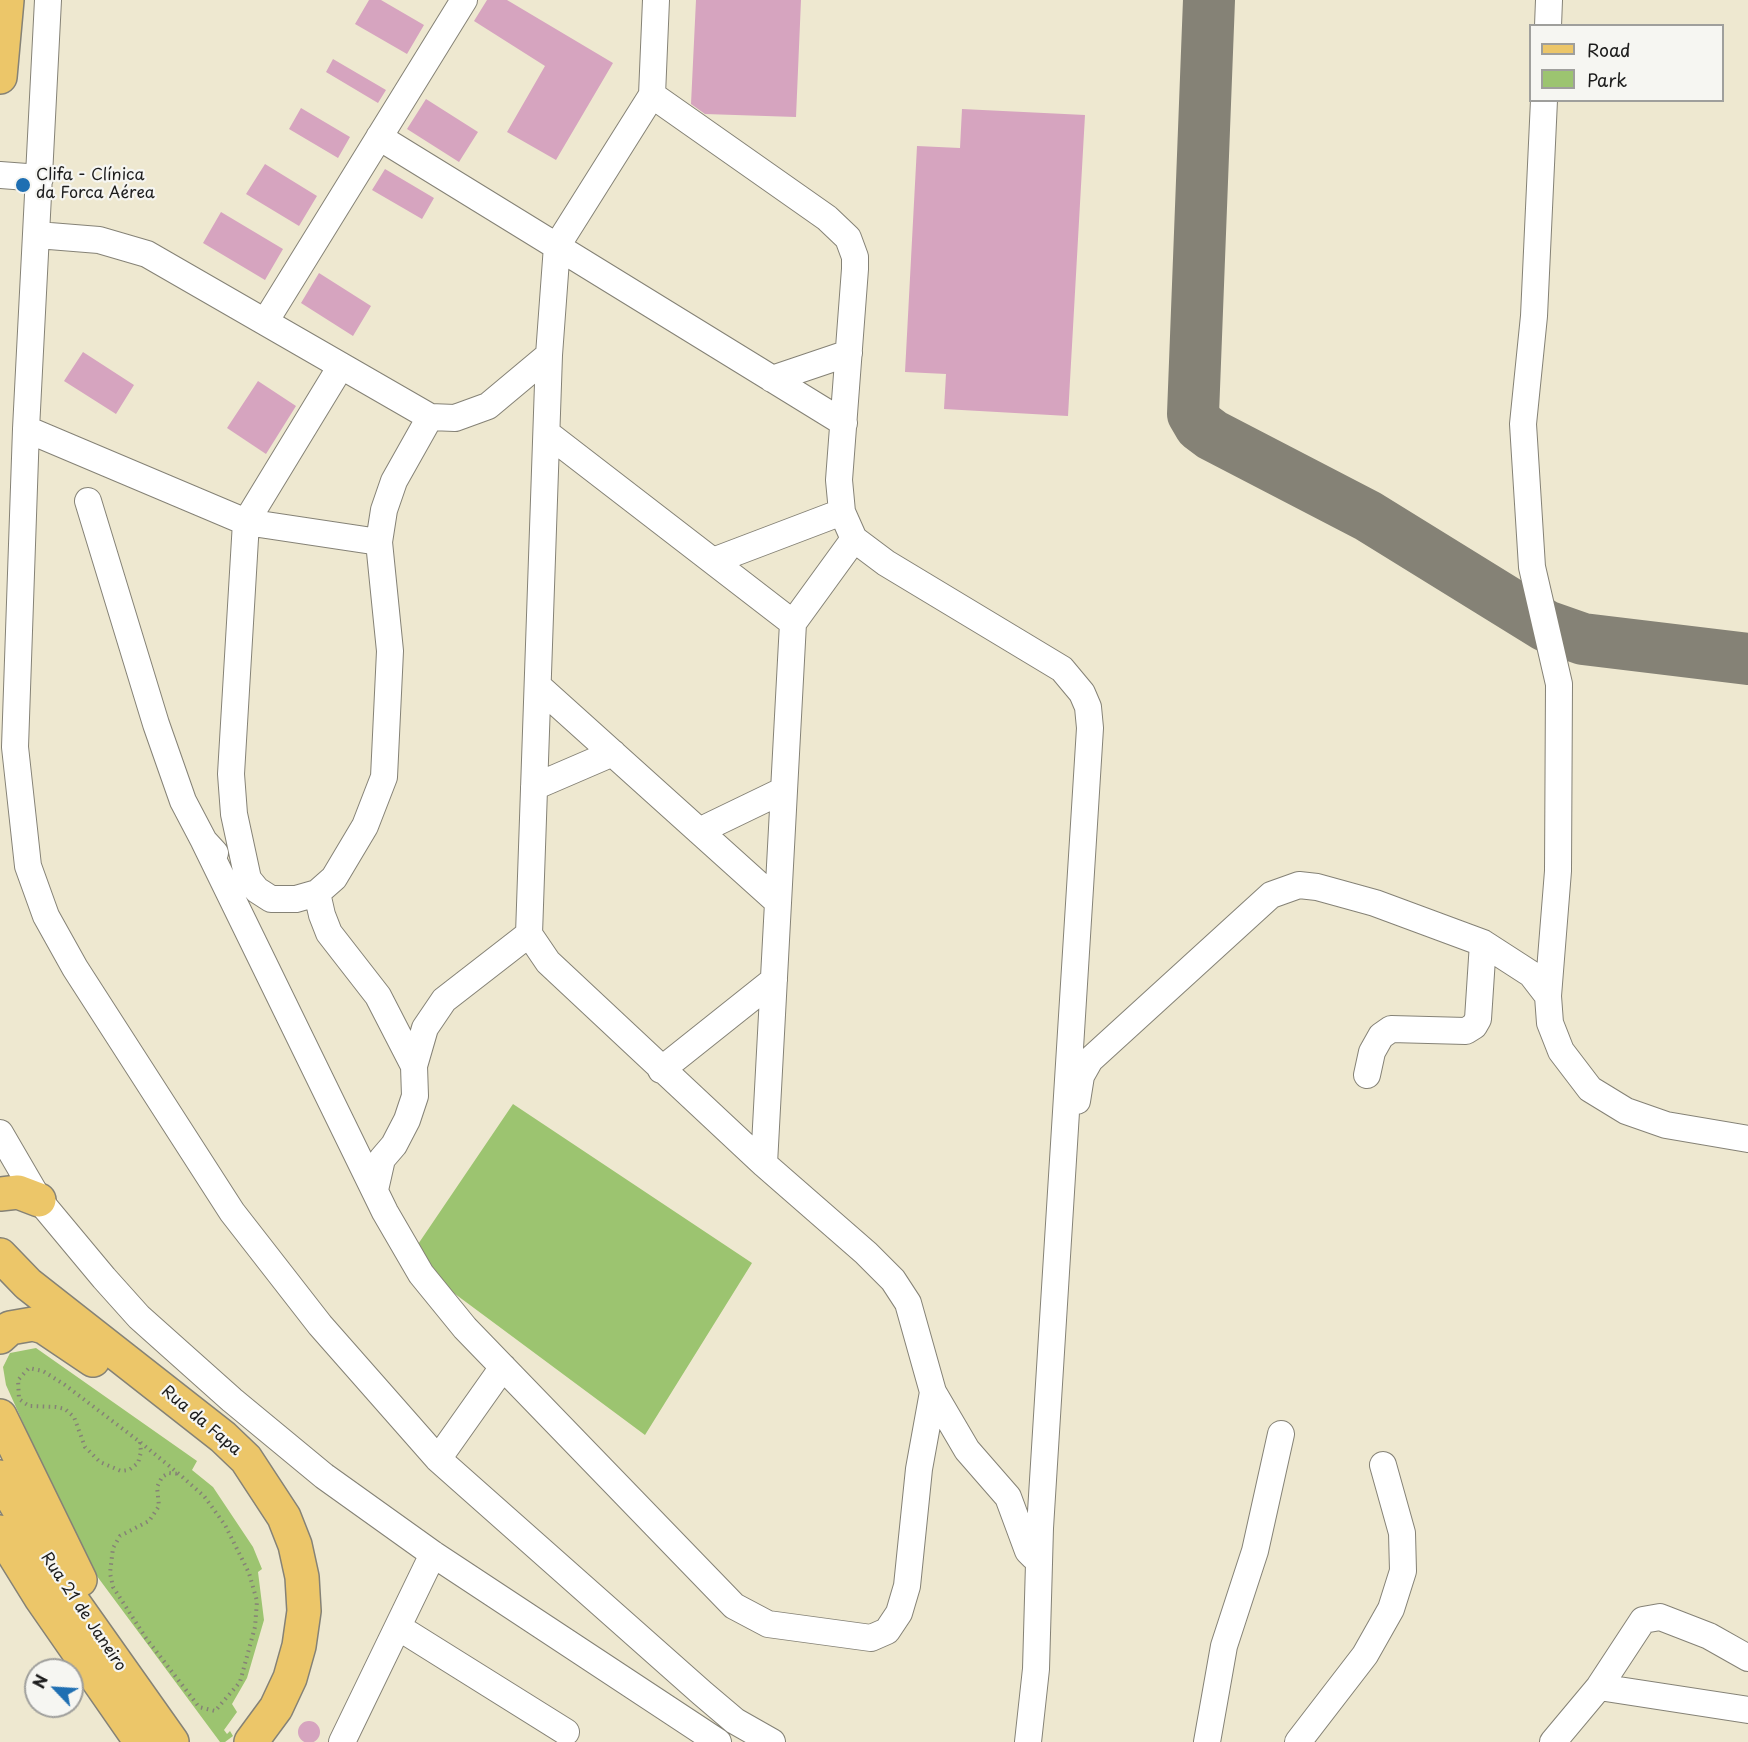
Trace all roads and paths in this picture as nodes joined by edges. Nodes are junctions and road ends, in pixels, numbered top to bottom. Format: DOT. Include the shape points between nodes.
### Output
graph roads {
  1 [pos="7,0"];
  2 [pos="48,0"];
  3 [pos="464,0"];
  4 [pos="656,0"];
  5 [pos="1549,0"];
  6 [pos="1548,24"];
  7 [pos="0,77"];
  8 [pos="652,95"];
  9 [pos="1544,102"];
  10 [pos="379,136"];
  11 [pos="0,175"];
  12 [pos="40,178"];
  13 [pos="37,235"];
  14 [pos="557,246"];
  15 [pos="265,322"];
  16 [pos="849,353"];
  17 [pos="549,355"];
  18 [pos="342,366"];
  19 [pos="772,379"];
  20 [pos="430,417"];
  21 [pos="844,423"];
  22 [pos="26,429"];
  23 [pos="548,434"];
  24 [pos="88,501"];
  25 [pos="842,512"];
  26 [pos="246,522"];
  27 [pos="854,539"];
  28 [pos="378,542"];
  29 [pos="713,561"];
  30 [pos="793,623"];
  31 [pos="538,686"];
  32 [pos="8,747"];
  33 [pos="613,753"];
  34 [pos="534,787"];
  35 [pos="784,790"];
  36 [pos="699,831"];
  37 [pos="204,841"];
  38 [pos="248,879"];
  39 [pos="317,893"];
  40 [pos="778,902"];
  41 [pos="529,934"];
  42 [pos="1483,943"];
  43 [pos="774,980"];
  44 [pos="1548,996"];
  45 [pos="414,1066"];
  46 [pos="661,1070"];
  47 [pos="1367,1075"];
  48 [pos="0,1133"];
  49 [pos="1748,1139"];
  50 [pos="764,1164"];
  51 [pos="375,1190"];
  52 [pos="0,1194"];
  53 [pos="39,1200"];
  54 [pos="0,1255"];
  55 [pos="0,1338"];
  56 [pos="503,1367"];
  57 [pos="933,1392"];
  58 [pos="0,1416"];
  59 [pos="1281,1434"];
  60 [pos="140,1442"];
  61 [pos="438,1459"];
  62 [pos="1383,1465"];
  63 [pos="179,1474"];
  64 [pos="0,1477"];
  65 [pos="0,1532"];
  66 [pos="1039,1553"];
  67 [pos="433,1554"];
  68 [pos="398,1627"];
  69 [pos="82,1656"];
  70 [pos="1748,1658"];
  71 [pos="123,1671"];
  72 [pos="1599,1687"];
  73 [pos="1748,1710"];
  74 [pos="566,1732"];
  75 [pos="121,1742"];
  76 [pos="141,1742"];
  77 [pos="172,1742"];
  78 [pos="233,1742"];
  79 [pos="251,1742"];
  80 [pos="342,1742"];
  81 [pos="718,1742"];
  82 [pos="772,1742"];
  83 [pos="1028,1742"];
  84 [pos="1045,1742"];
  85 [pos="1207,1742"];
  86 [pos="1298,1742"];
  87 [pos="1553,1742"];
  1 -- 7 [label="main road"];
  2 -- 12 [label="street"];
  3 -- 10 [label="street"];
  4 -- 8 [label="street"];
  5 -- 6 [label="street"];
  8 -- 14 [label="street"];
  8 -- 16 [label="street" via="827,218 848,238 855,269"];
  9 -- 44 [label="street" via="1534,316 1524,424 1532,567 1559,684 1558,871"];
  10 -- 14 [label="street"];
  10 -- 15 [label="street"];
  11 -- 12 [label="street"];
  12 -- 13 [label="street"];
  13 -- 15 [label="street" via="99,240 147,254"];
  13 -- 22 [label="street"];
  14 -- 17 [label="street"];
  14 -- 19 [label="street"];
  15 -- 18 [label="street"];
  16 -- 19 [label="street"];
  16 -- 21 [label="street"];
  17 -- 20 [label="street" via="488,406 455,418"];
  17 -- 23 [label="street"];
  18 -- 20 [label="street"];
  18 -- 26 [label="street"];
  19 -- 21 [label="street"];
  20 -- 28 [label="street" via="394,481"];
  21 -- 25 [label="street" via="839,480"];
  22 -- 26 [label="street"];
  22 -- 32 [label="street"];
  23 -- 29 [label="street"];
  23 -- 31 [label="street"];
  24 -- 37 [label="street" via="156,724 183,801"];
  25 -- 27 [label="street"];
  25 -- 29 [label="street"];
  26 -- 28 [label="street"];
  26 -- 38 [label="street" via="231,774 234,814"];
  27 -- 30 [label="street"];
  27 -- 66 [label="street" via="1062,669 1088,707 1090,728"];
  28 -- 39 [label="street" via="390,651 384,777 365,826 334,878"];
  29 -- 30 [label="street"];
  30 -- 35 [label="street"];
  31 -- 33 [label="street"];
  31 -- 34 [label="street"];
  32 -- 61 [label="street" via="28,866 46,916 75,969 232,1212 320,1325"];
  33 -- 34 [label="street"];
  33 -- 36 [label="street"];
  34 -- 41 [label="street"];
  35 -- 36 [label="street"];
  35 -- 40 [label="street"];
  36 -- 40 [label="street"];
  37 -- 38 [label="street" via="224,863"];
  37 -- 51 [label="street"];
  38 -- 39 [label="street" via="271,898 296,899"];
  39 -- 45 [label="street" via="329,933 378,996"];
  40 -- 43 [label="street"];
  41 -- 45 [label="street" via="444,999 425,1028"];
  41 -- 46 [label="street" via="548,962"];
  42 -- 44 [label="street" via="1531,974"];
  42 -- 47 [label="street" via="1478,1019 1474,1026 1466,1031 1391,1029 1381,1036 1372,1052"];
  42 -- 84 [label="street" via="1366,900 1317,887 1286,888 1271,895 1090,1060 1081,1076"];
  43 -- 46 [label="street"];
  43 -- 50 [label="street"];
  44 -- 49 [label="street" via="1550,1023 1562,1052 1590,1089 1626,1111 1666,1125"];
  45 -- 51 [label="street" via="416,1096 407,1120 382,1159"];
  46 -- 50 [label="street"];
  48 -- 53 [label="street"];
  50 -- 57 [label="street" via="893,1280 908,1303"];
  51 -- 56 [label="street" via="421,1274"];
  52 -- 53 [label="main road" via="18,1192"];
  53 -- 67 [label="street" via="139,1317 192,1365 324,1476"];
  54 -- 79 [label="main road, Rua da Fapa" via="28,1284 223,1437 246,1460 284,1517 302,1577 304,1611 299,1646 276,1708"];
  55 -- 78 [label="main road, Rua da Fapa" via="10,1328 33,1323 83,1353 194,1436 232,1473 264,1517 285,1575 289,1632 285,1656 271,1689"];
  56 -- 57 [label="street" via="734,1606 768,1624 870,1638 888,1631 899,1613 907,1586 919,1469"];
  56 -- 61 [label="street"];
  57 -- 66 [label="street" via="967,1450 1008,1497 1028,1551 1034,1557"];
  58 -- 71 [label="main road"];
  59 -- 85 [label="street" via="1255,1551 1224,1646"];
  60 -- 60 [label="path" via="138,1463 129,1470 121,1471 100,1462 85,1447 74,1417 65,1409 29,1406 19,1400 18,1380 29,1368 42,1371"];
  60 -- 63 [label="path"];
  61 -- 82 [label="street" via="702,1694 735,1721"];
  62 -- 86 [label="street" via="1402,1533 1403,1571 1391,1609 1365,1655"];
  63 -- 63 [label="path" via="204,1496 225,1526 249,1573 257,1601 255,1627 240,1682 215,1711 199,1707 146,1638 113,1587 110,1573 113,1548 120,1536 149,1521 159,1506 162,1477"];
  64 -- 71 [label="main road, Rua 21 de Janeiro" via="73,1602"];
  65 -- 69 [label="main road"];
  66 -- 83 [label="street" via="1036,1669"];
  67 -- 68 [label="street"];
  67 -- 81 [label="street"];
  68 -- 74 [label="street"];
  68 -- 80 [label="street"];
  69 -- 75 [label="main road"];
  69 -- 76 [label="main road"];
  70 -- 72 [label="street" via="1709,1636 1660,1617 1650,1617 1643,1620"];
  71 -- 77 [label="main road, Rua 21 de Janeiro"];
  72 -- 73 [label="street"];
  72 -- 87 [label="street"];
}
